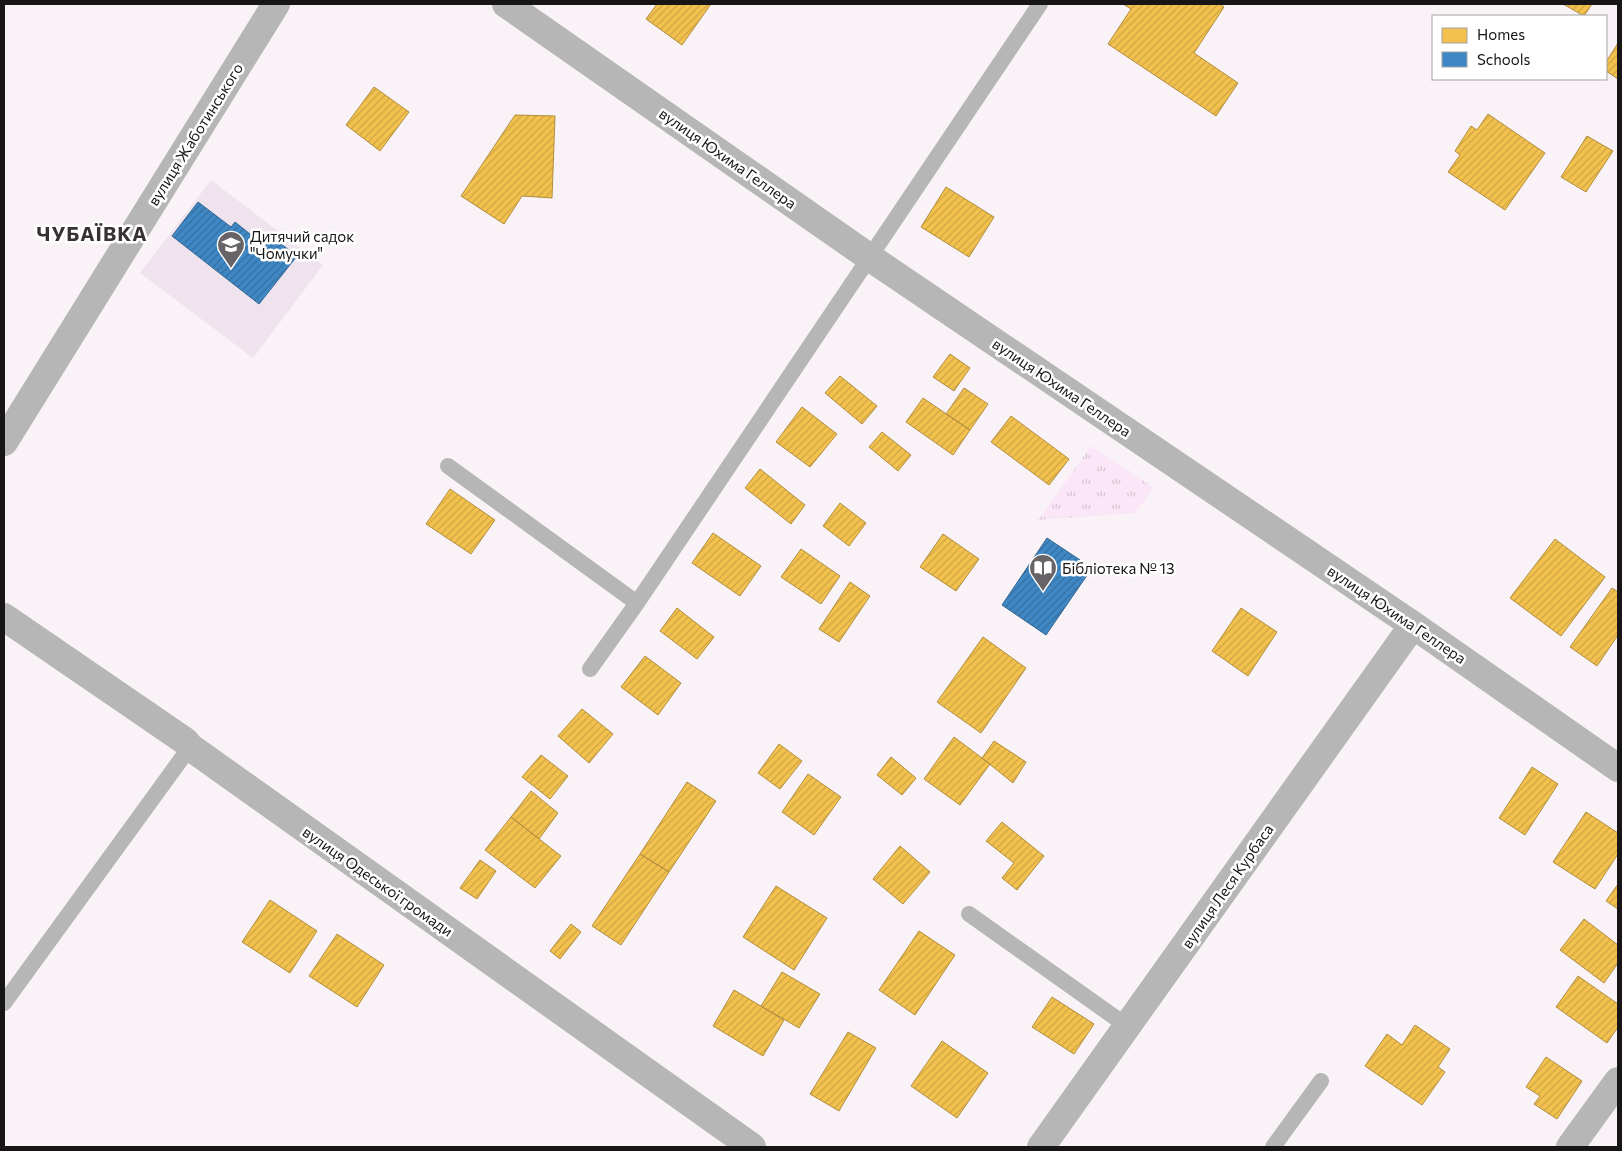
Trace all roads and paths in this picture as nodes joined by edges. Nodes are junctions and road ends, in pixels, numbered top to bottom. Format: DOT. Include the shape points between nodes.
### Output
graph roads {
  1 [pos="276,4"];
  2 [pos="506,4"];
  3 [pos="1040,4"];
  4 [pos="869,257"];
  5 [pos="4,442"];
  6 [pos="448,466"];
  7 [pos="637,603"];
  8 [pos="4,617"];
  9 [pos="1413,625"];
  10 [pos="590,670"];
  11 [pos="190,747"];
  12 [pos="1618,768"];
  13 [pos="970,914"];
  14 [pos="4,1003"];
  15 [pos="1127,1026"];
  16 [pos="1321,1081"];
  17 [pos="1618,1081"];
  18 [pos="752,1147"];
  19 [pos="1041,1147"];
  20 [pos="1273,1147"];
  21 [pos="1570,1147"];
  1 -- 5 [label="street, вулиця Жаботинського"];
  2 -- 4 [label="street, вулиця Юхима Геллера"];
  3 -- 4 [label="lane"];
  4 -- 7 [label="lane"];
  4 -- 9 [label="street, вулиця Юхима Геллера"];
  6 -- 7 [label="lane"];
  7 -- 10 [label="lane"];
  8 -- 11 [label="street, вулиця Одеської громади"];
  9 -- 12 [label="street, вулиця Юхима Геллера"];
  9 -- 15 [label="street, вулиця Леся Курбаса"];
  11 -- 14 [label="lane"];
  11 -- 18 [label="street, вулиця Одеської громади"];
  13 -- 15 [label="lane"];
  15 -- 19 [label="street, вулиця Леся Курбаса"];
  16 -- 20 [label="lane"];
  17 -- 21 [label="street"];
}
